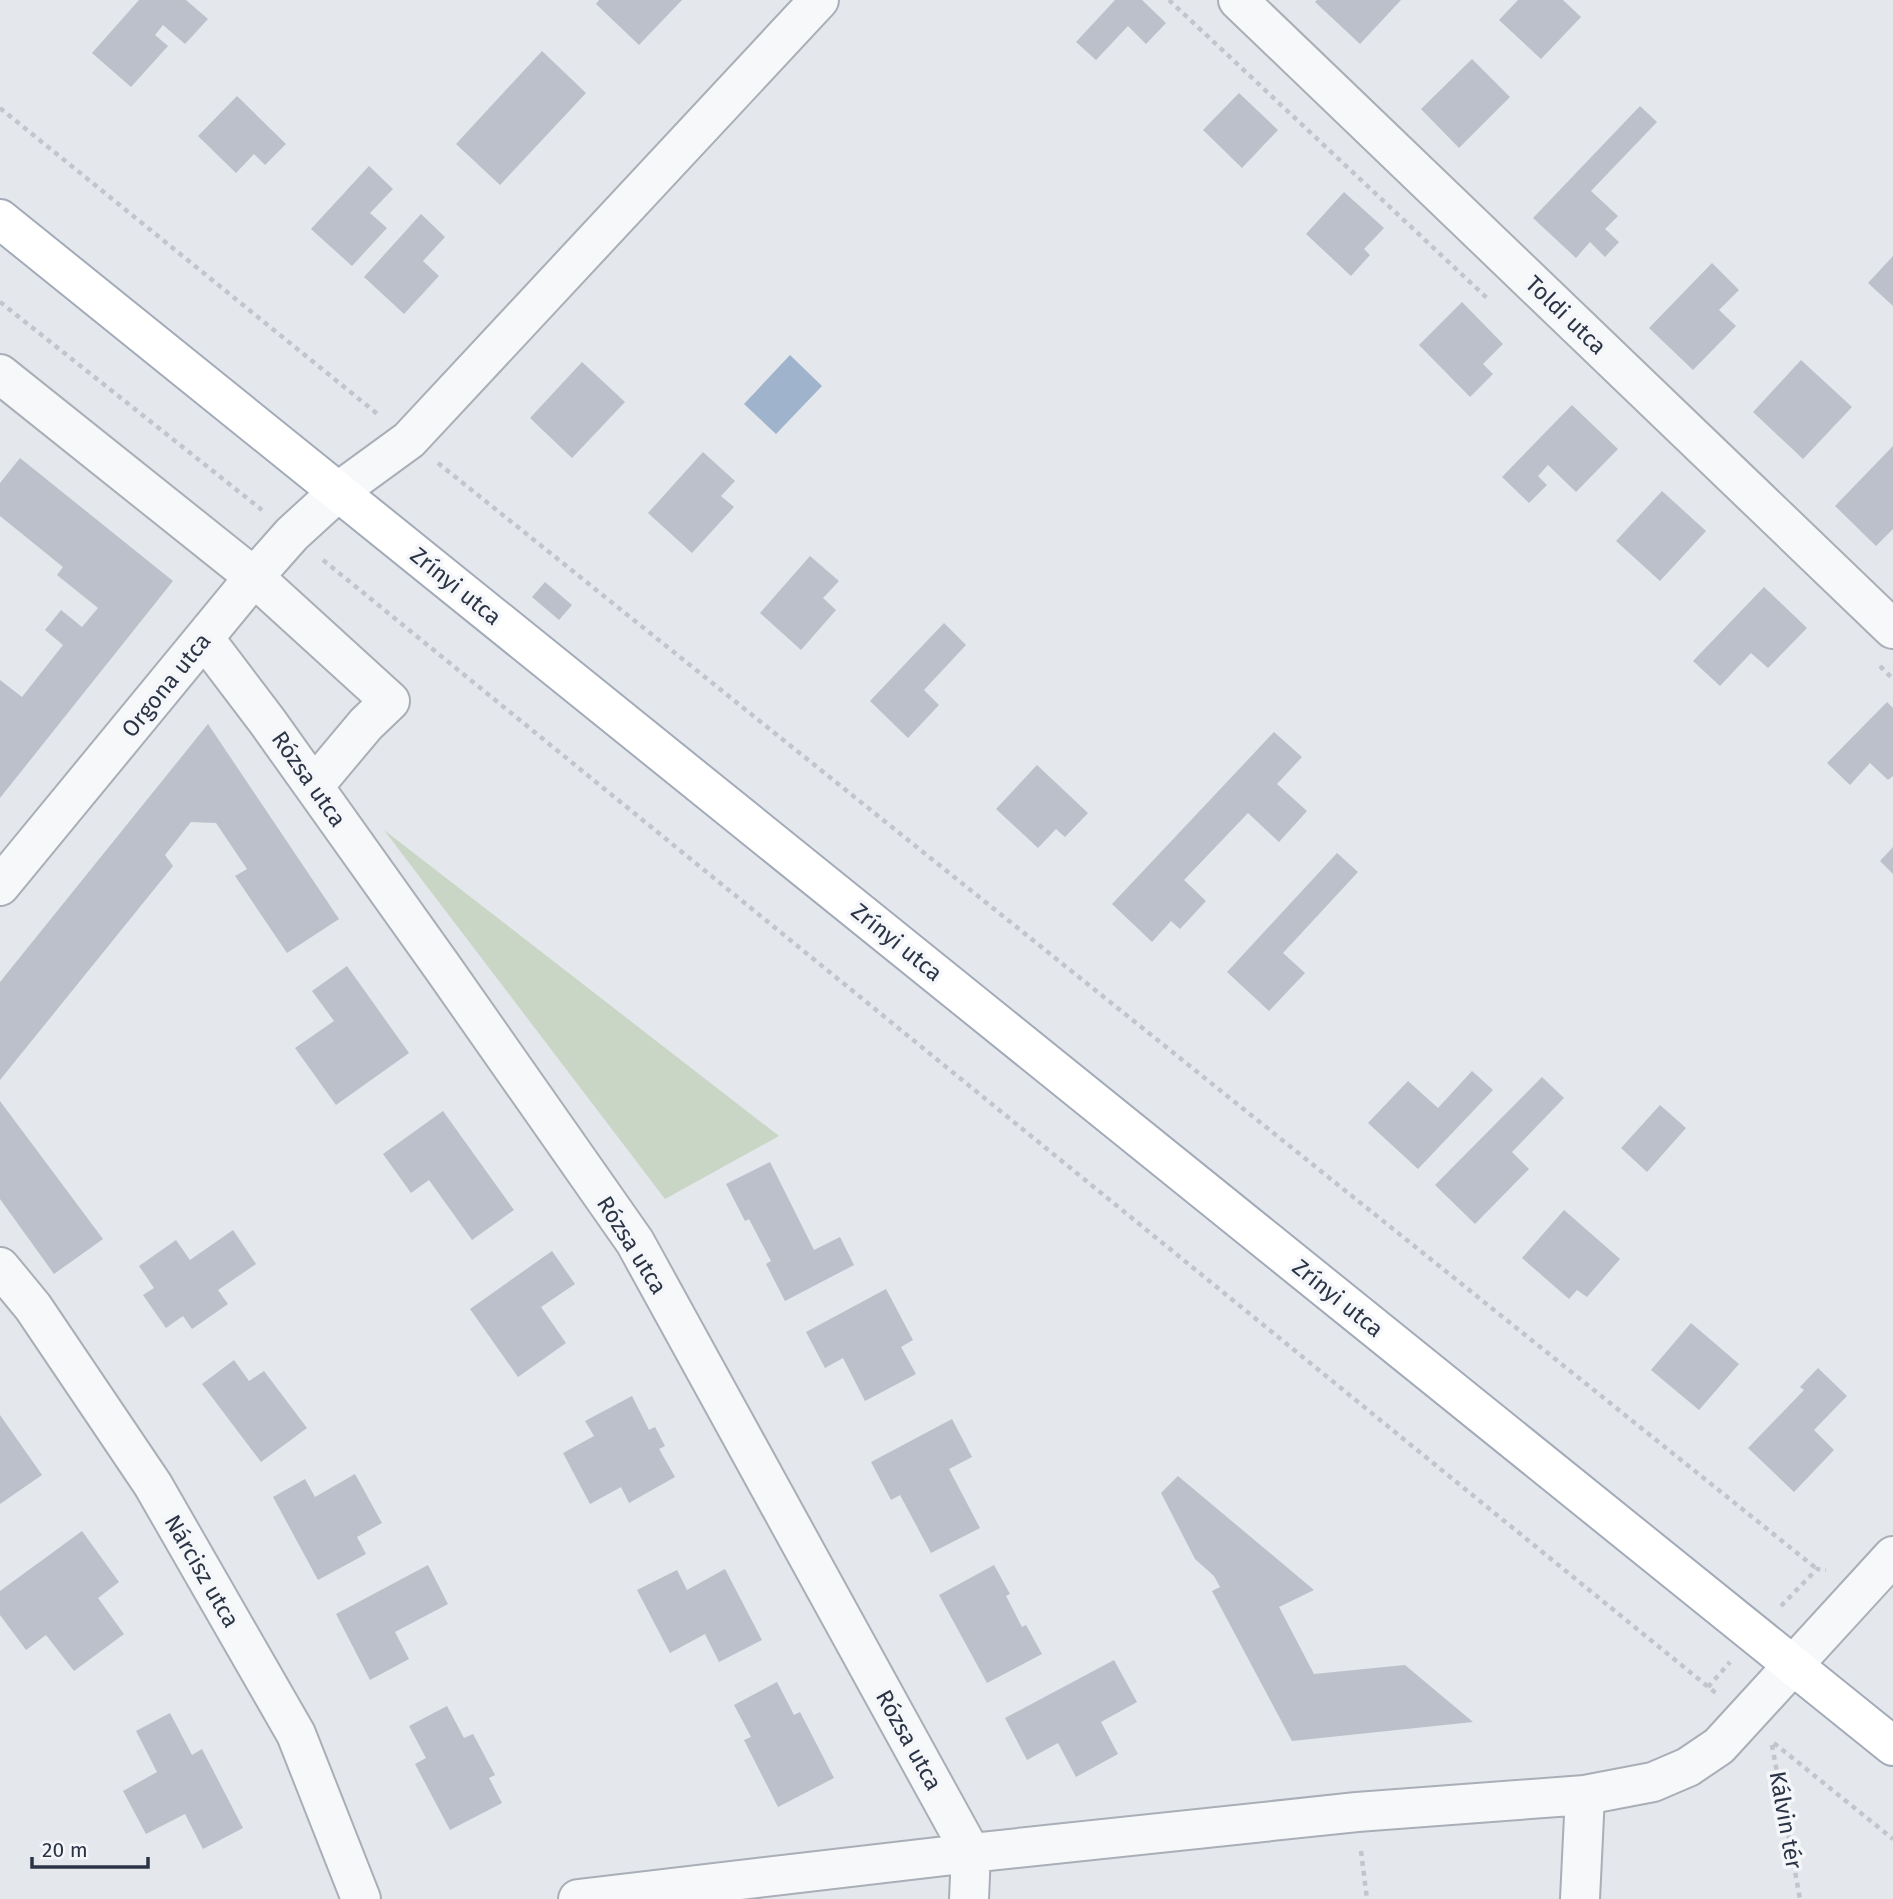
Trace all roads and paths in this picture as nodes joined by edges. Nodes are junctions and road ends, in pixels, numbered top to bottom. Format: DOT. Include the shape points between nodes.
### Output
graph roads {
  1 [pos="819,0"];
  2 [pos="1238,0"];
  3 [pos="0,108"];
  4 [pos="0,219"];
  5 [pos="0,302"];
  6 [pos="0,374"];
  7 [pos="408,440"];
  8 [pos="338,491"];
  9 [pos="292,534"];
  10 [pos="254,577"];
  11 [pos="1893,629"];
  12 [pos="204,638"];
  13 [pos="314,786"];
  14 [pos="0,886"];
  15 [pos="0,1268"];
  16 [pos="1893,1556"];
  17 [pos="1816,1569"];
  18 [pos="1793,1665"];
  19 [pos="1758,1730"];
  20 [pos="1893,1746"];
  21 [pos="1585,1795"];
  22 [pos="1357,1812"];
  23 [pos="1893,1839"];
  24 [pos="971,1853"];
  25 [pos="361,1899"];
  26 [pos="578,1899"];
  27 [pos="969,1899"];
  28 [pos="1367,1899"];
  29 [pos="1580,1899"];
  30 [pos="1800,1899"];
  1 -- 7 [label="street, Orgona utca"];
  2 -- 11 [label="street, Toldi utca"];
  3 -- 7 [label="path"];
  4 -- 8 [label="main road, Zrínyi utca"];
  5 -- 9 [label="path"];
  6 -- 10 [label="street"];
  7 -- 8 [label="street, Orgona utca"];
  7 -- 17 [label="path"];
  8 -- 9 [label="street, Orgona utca"];
  8 -- 18 [label="main road, Zrínyi utca"];
  9 -- 10 [label="street, Orgona utca"];
  9 -- 19 [label="path"];
  10 -- 12 [label="street, Orgona utca"];
  10 -- 13 [label="street" via="390,701"];
  12 -- 13 [label="street, Rózsa utca"];
  12 -- 14 [label="street, Orgona utca"];
  13 -- 24 [label="street, Rózsa utca" via="635,1242"];
  15 -- 25 [label="street, Nárcisz utca" via="33,1307 153,1485 296,1734"];
  16 -- 18 [label="street"];
  18 -- 19 [label="street"];
  18 -- 20 [label="main road, Zrínyi utca"];
  19 -- 21 [label="street" via="1653,1782"];
  19 -- 23 [label="path"];
  19 -- 30 [label="path, Kálvin tér"];
  21 -- 22 [label="street"];
  21 -- 29 [label="street"];
  22 -- 24 [label="street"];
  22 -- 28 [label="path"];
  24 -- 26 [label="street"];
  24 -- 27 [label="street"];
}
